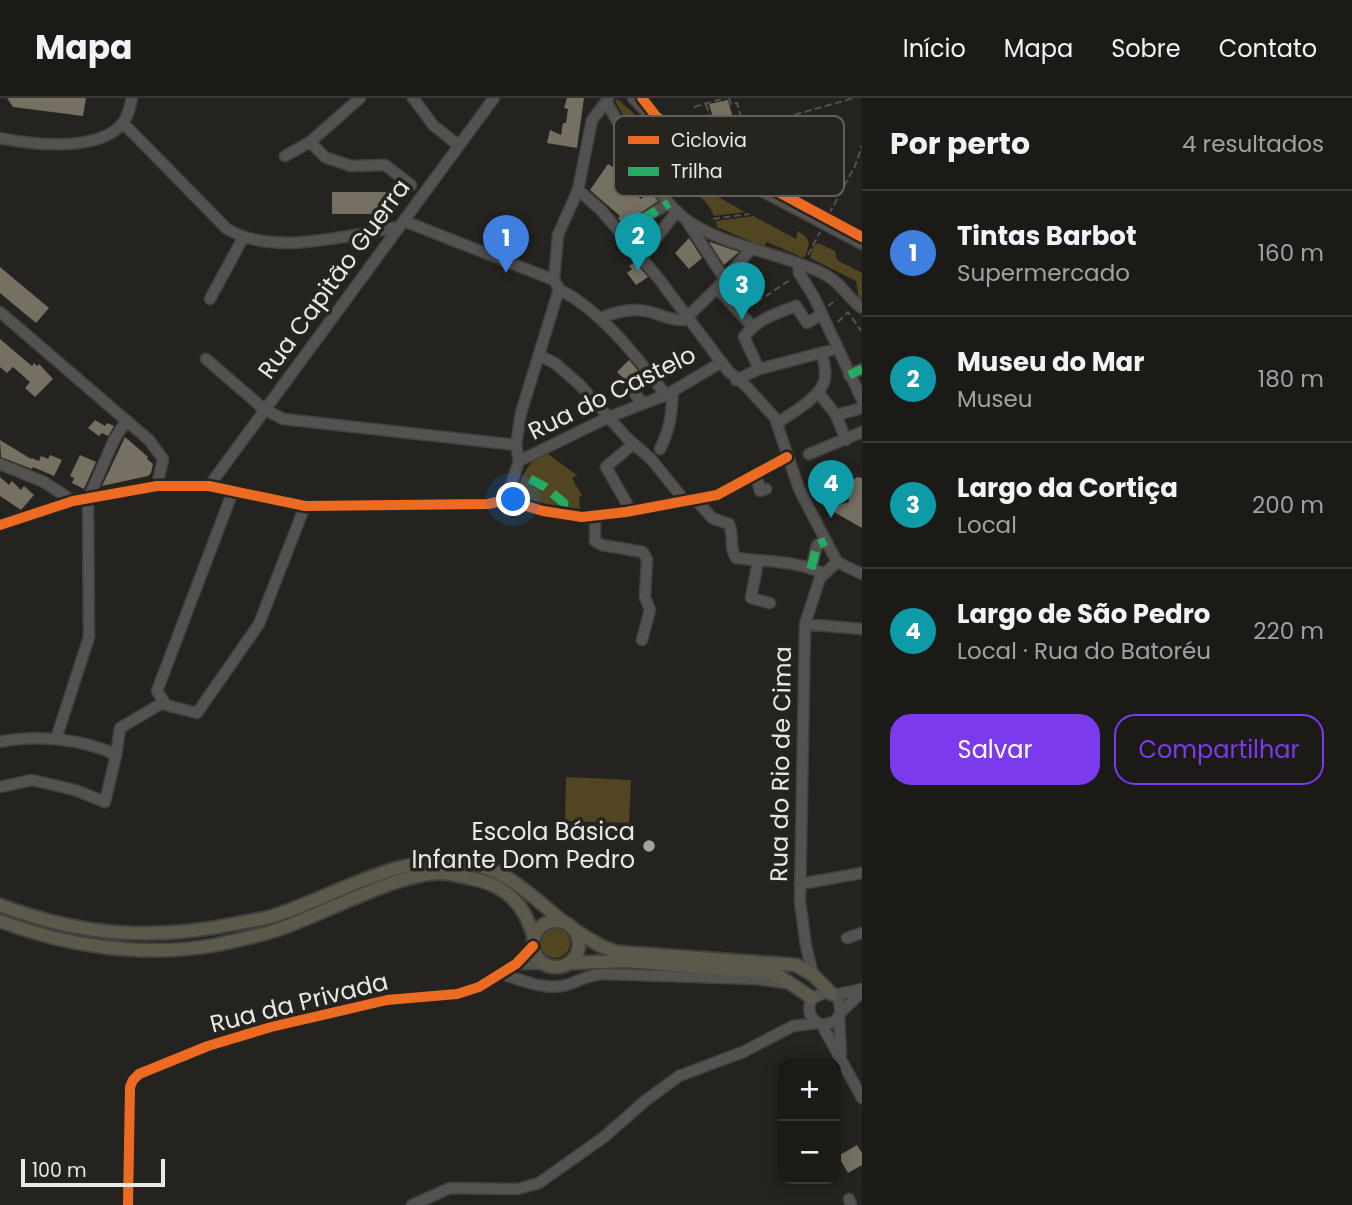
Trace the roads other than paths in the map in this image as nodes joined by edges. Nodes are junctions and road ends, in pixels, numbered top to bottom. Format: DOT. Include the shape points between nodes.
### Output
graph roads {
  1 [pos="132,98"];
  2 [pos="360,98"];
  3 [pos="412,98"];
  4 [pos="494,98"];
  5 [pos="633,98"];
  6 [pos="607,100"];
  7 [pos="617,116"];
  8 [pos="650,116"];
  9 [pos="123,123"];
  10 [pos="0,138"];
  11 [pos="310,142"];
  12 [pos="458,145"];
  13 [pos="285,156"];
  14 [pos="411,185"];
  15 [pos="578,190"];
  16 [pos="665,196"];
  17 [pos="773,196"];
  18 [pos="669,203"];
  19 [pos="677,211"];
  20 [pos="685,220"];
  21 [pos="401,224"];
  22 [pos="622,236"];
  23 [pos="243,238"];
  24 [pos="862,243"];
  25 [pos="751,248"];
  26 [pos="641,258"];
  27 [pos="801,265"];
  28 [pos="724,278"];
  29 [pos="556,284"];
  30 [pos="717,289"];
  31 [pos="210,299"];
  32 [pos="862,308"];
  33 [pos="0,312"];
  34 [pos="822,313"];
  35 [pos="687,317"];
  36 [pos="600,318"];
  37 [pos="752,326"];
  38 [pos="836,349"];
  39 [pos="822,354"];
  40 [pos="539,355"];
  41 [pos="206,359"];
  42 [pos="722,362"];
  43 [pos="759,369"];
  44 [pos="862,369"];
  45 [pos="849,375"];
  46 [pos="736,380"];
  47 [pos="628,386"];
  48 [pos="818,392"];
  49 [pos="669,393"];
  50 [pos="862,400"];
  51 [pos="643,403"];
  52 [pos="862,408"];
  53 [pos="264,409"];
  54 [pos="836,415"];
  55 [pos="610,417"];
  56 [pos="126,421"];
  57 [pos="778,424"];
  58 [pos="862,432"];
  59 [pos="846,440"];
  60 [pos="633,444"];
  61 [pos="516,445"];
  62 [pos="660,449"];
  63 [pos="809,454"];
  64 [pos="787,457"];
  65 [pos="519,461"];
  66 [pos="0,464"];
  67 [pos="756,474"];
  68 [pos="157,486"];
  69 [pos="209,486"];
  70 [pos="766,489"];
  71 [pos="233,491"];
  72 [pos="88,499"];
  73 [pos="506,500"];
  74 [pos="690,500"];
  75 [pos="73,501"];
  76 [pos="305,506"];
  77 [pos="631,511"];
  78 [pos="594,516"];
  79 [pos="0,525"];
  80 [pos="822,543"];
  81 [pos="758,561"];
  82 [pos="837,562"];
  83 [pos="811,569"];
  84 [pos="858,572"];
  85 [pos="824,574"];
  86 [pos="770,603"];
  87 [pos="805,624"];
  88 [pos="862,629"];
  89 [pos="642,640"];
  90 [pos="164,702"];
  91 [pos="56,739"];
  92 [pos="0,742"];
  93 [pos="116,755"];
  94 [pos="0,787"];
  95 [pos="862,873"];
  96 [pos="800,884"];
  97 [pos="0,905"];
  98 [pos="0,921"];
  99 [pos="569,926"];
  100 [pos="862,933"];
  101 [pos="847,938"];
  102 [pos="534,942"];
  103 [pos="570,963"];
  104 [pos="516,964"];
  105 [pos="544,964"];
  106 [pos="502,974"];
  107 [pos="813,975"];
  108 [pos="796,986"];
  109 [pos="862,991"];
  110 [pos="833,994"];
  111 [pos="811,1001"];
  112 [pos="840,1015"];
  113 [pos="820,1024"];
  114 [pos="793,1026"];
  115 [pos="841,1056"];
  116 [pos="859,1083"];
  117 [pos="862,1098"];
  118 [pos="128,1205"];
  119 [pos="412,1205"];
  1 -- 9 [label="street"];
  2 -- 11 [label="street"];
  3 -- 12 [label="street" via="433,125"];
  4 -- 12 [label="street, Rua Capitão Guerra"];
  5 -- 8 [label="street"];
  6 -- 7 [label="street"];
  6 -- 15 [label="street" via="592,120"];
  9 -- 10 [label="street" via="109,135 75,143 37,144"];
  9 -- 23 [label="street" via="227,229"];
  11 -- 13 [label="street"];
  11 -- 14 [label="street" via="325,157 351,166 385,165"];
  12 -- 21 [label="street, Rua Capitão Guerra"];
  15 -- 22 [label="street"];
  15 -- 29 [label="street" via="558,235"];
  16 -- 18 [label="street"];
  17 -- 24 [label="street"];
  18 -- 19 [label="street"];
  18 -- 22 [label="street"];
  19 -- 20 [label="street"];
  19 -- 26 [label="street"];
  20 -- 25 [label="street"];
  20 -- 28 [label="street"];
  21 -- 23 [label="street" via="306,241 266,243"];
  21 -- 29 [label="street"];
  21 -- 53 [label="street, Rua Capitão Guerra"];
  22 -- 26 [label="street"];
  23 -- 31 [label="street"];
  25 -- 27 [label="street"];
  25 -- 28 [label="street"];
  26 -- 35 [label="street"];
  27 -- 32 [label="street" via="840,283"];
  27 -- 34 [label="street"];
  28 -- 30 [label="street"];
  29 -- 36 [label="street"];
  29 -- 40 [label="street"];
  30 -- 35 [label="street"];
  30 -- 37 [label="street"];
  33 -- 56 [label="street"];
  34 -- 37 [label="street" via="807,323 796,306"];
  34 -- 38 [label="street"];
  35 -- 36 [label="street" via="678,320 634,311"];
  35 -- 42 [label="street"];
  36 -- 49 [label="street"];
  37 -- 43 [label="street" via="744,337"];
  38 -- 39 [label="street"];
  38 -- 45 [label="street"];
  39 -- 43 [label="street"];
  39 -- 48 [label="street" via="826,372"];
  40 -- 55 [label="street" via="564,371"];
  40 -- 61 [label="street"];
  41 -- 53 [label="street"];
  42 -- 46 [label="street"];
  42 -- 49 [label="street, Rua do Castelo"];
  43 -- 46 [label="street"];
  44 -- 45 [label="street"];
  45 -- 50 [label="street"];
  46 -- 57 [label="street"];
  47 -- 51 [label="street"];
  48 -- 54 [label="street"];
  48 -- 57 [label="street"];
  49 -- 51 [label="street, Rua do Castelo"];
  49 -- 62 [label="street" via="673,413"];
  51 -- 55 [label="street, Rua do Castelo"];
  52 -- 54 [label="street"];
  53 -- 61 [label="street" via="283,419"];
  53 -- 69 [label="street, Rua Capitão Guerra"];
  54 -- 59 [label="street"];
  55 -- 60 [label="street"];
  55 -- 65 [label="street, Rua do Castelo"];
  56 -- 68 [label="street" via="163,459"];
  56 -- 72 [label="street"];
  57 -- 64 [label="street"];
  58 -- 59 [label="street"];
  59 -- 63 [label="street"];
  60 -- 74 [label="street"];
  60 -- 77 [label="street" via="606,467"];
  61 -- 65 [label="street"];
  64 -- 67 [label="street"];
  64 -- 80 [label="street"];
  65 -- 73 [label="street, Rua do Castelo"];
  66 -- 75 [label="street" via="44,482"];
  67 -- 70 [label="street" via="760,491"];
  67 -- 74 [label="street" via="717,495"];
  68 -- 69 [label="street"];
  68 -- 72 [label="street"];
  69 -- 71 [label="street"];
  71 -- 76 [label="street"];
  71 -- 90 [label="street" via="158,691"];
  72 -- 75 [label="street"];
  72 -- 91 [label="street" via="89,637"];
  73 -- 76 [label="street"];
  73 -- 78 [label="street" via="543,511"];
  74 -- 77 [label="street"];
  74 -- 81 [label="street" via="712,518 729,524 736,558"];
  75 -- 79 [label="street"];
  76 -- 90 [label="street" via="259,624 197,713"];
  77 -- 78 [label="street"];
  78 -- 89 [label="street" via="595,541 643,552 647,560 645,597 650,610"];
  80 -- 82 [label="street"];
  80 -- 83 [label="street"];
  81 -- 83 [label="street"];
  81 -- 86 [label="street" via="751,598"];
  82 -- 84 [label="street"];
  82 -- 85 [label="street, Rua do Rio de Cima"];
  83 -- 85 [label="street"];
  85 -- 87 [label="street, Rua do Rio de Cima"];
  87 -- 88 [label="street"];
  87 -- 96 [label="street, Rua do Rio de Cima"];
  90 -- 93 [label="street" via="120,727"];
  91 -- 92 [label="street"];
  91 -- 93 [label="street" via="99,746"];
  93 -- 94 [label="street" via="105,802 32,780"];
  95 -- 96 [label="street"];
  96 -- 107 [label="street, Rua do Rio de Cima"];
  97 -- 99 [label="main road" via="84,929 143,935 205,930 274,916 405,865 435,860 494,870 516,882"];
  98 -- 102 [label="main road" via="96,946 153,950 212,945 280,929 400,882 442,873 488,882 507,891 524,911"];
  99 -- 102 [label="main road" via="558,921 543,926"];
  99 -- 103 [label="main road" via="579,940 577,955"];
  99 -- 107 [label="main road" via="616,952 796,965"];
  100 -- 101 [label="street"];
  102 -- 104 [label="street, Rua da Privada"];
  102 -- 105 [label="main road"];
  103 -- 105 [label="main road" via="559,967"];
  103 -- 108 [label="main road" via="626,961 767,972"];
  104 -- 105 [label="street"];
  104 -- 106 [label="street, Rua da Privada"];
  106 -- 108 [label="street" via="556,987 603,974 757,979"];
  106 -- 118 [label="street, Rua da Privada" via="457,994 387,1000 271,1027 139,1074 130,1087"];
  107 -- 110 [label="main road"];
  108 -- 111 [label="main road"];
  109 -- 110 [label="street"];
  109 -- 112 [label="street"];
  110 -- 111 [label="street" via="821,993"];
  110 -- 112 [label="street" via="841,1002"];
  111 -- 113 [label="street" via="810,1014"];
  111 -- 114 [label="street"];
  112 -- 113 [label="street" via="832,1024"];
  112 -- 115 [label="street"];
  113 -- 114 [label="street"];
  113 -- 115 [label="street"];
  114 -- 119 [label="street" via="743,1052 679,1076 604,1138 539,1183 518,1189 450,1188"];
  115 -- 116 [label="street"];
  116 -- 117 [label="street"];
}
